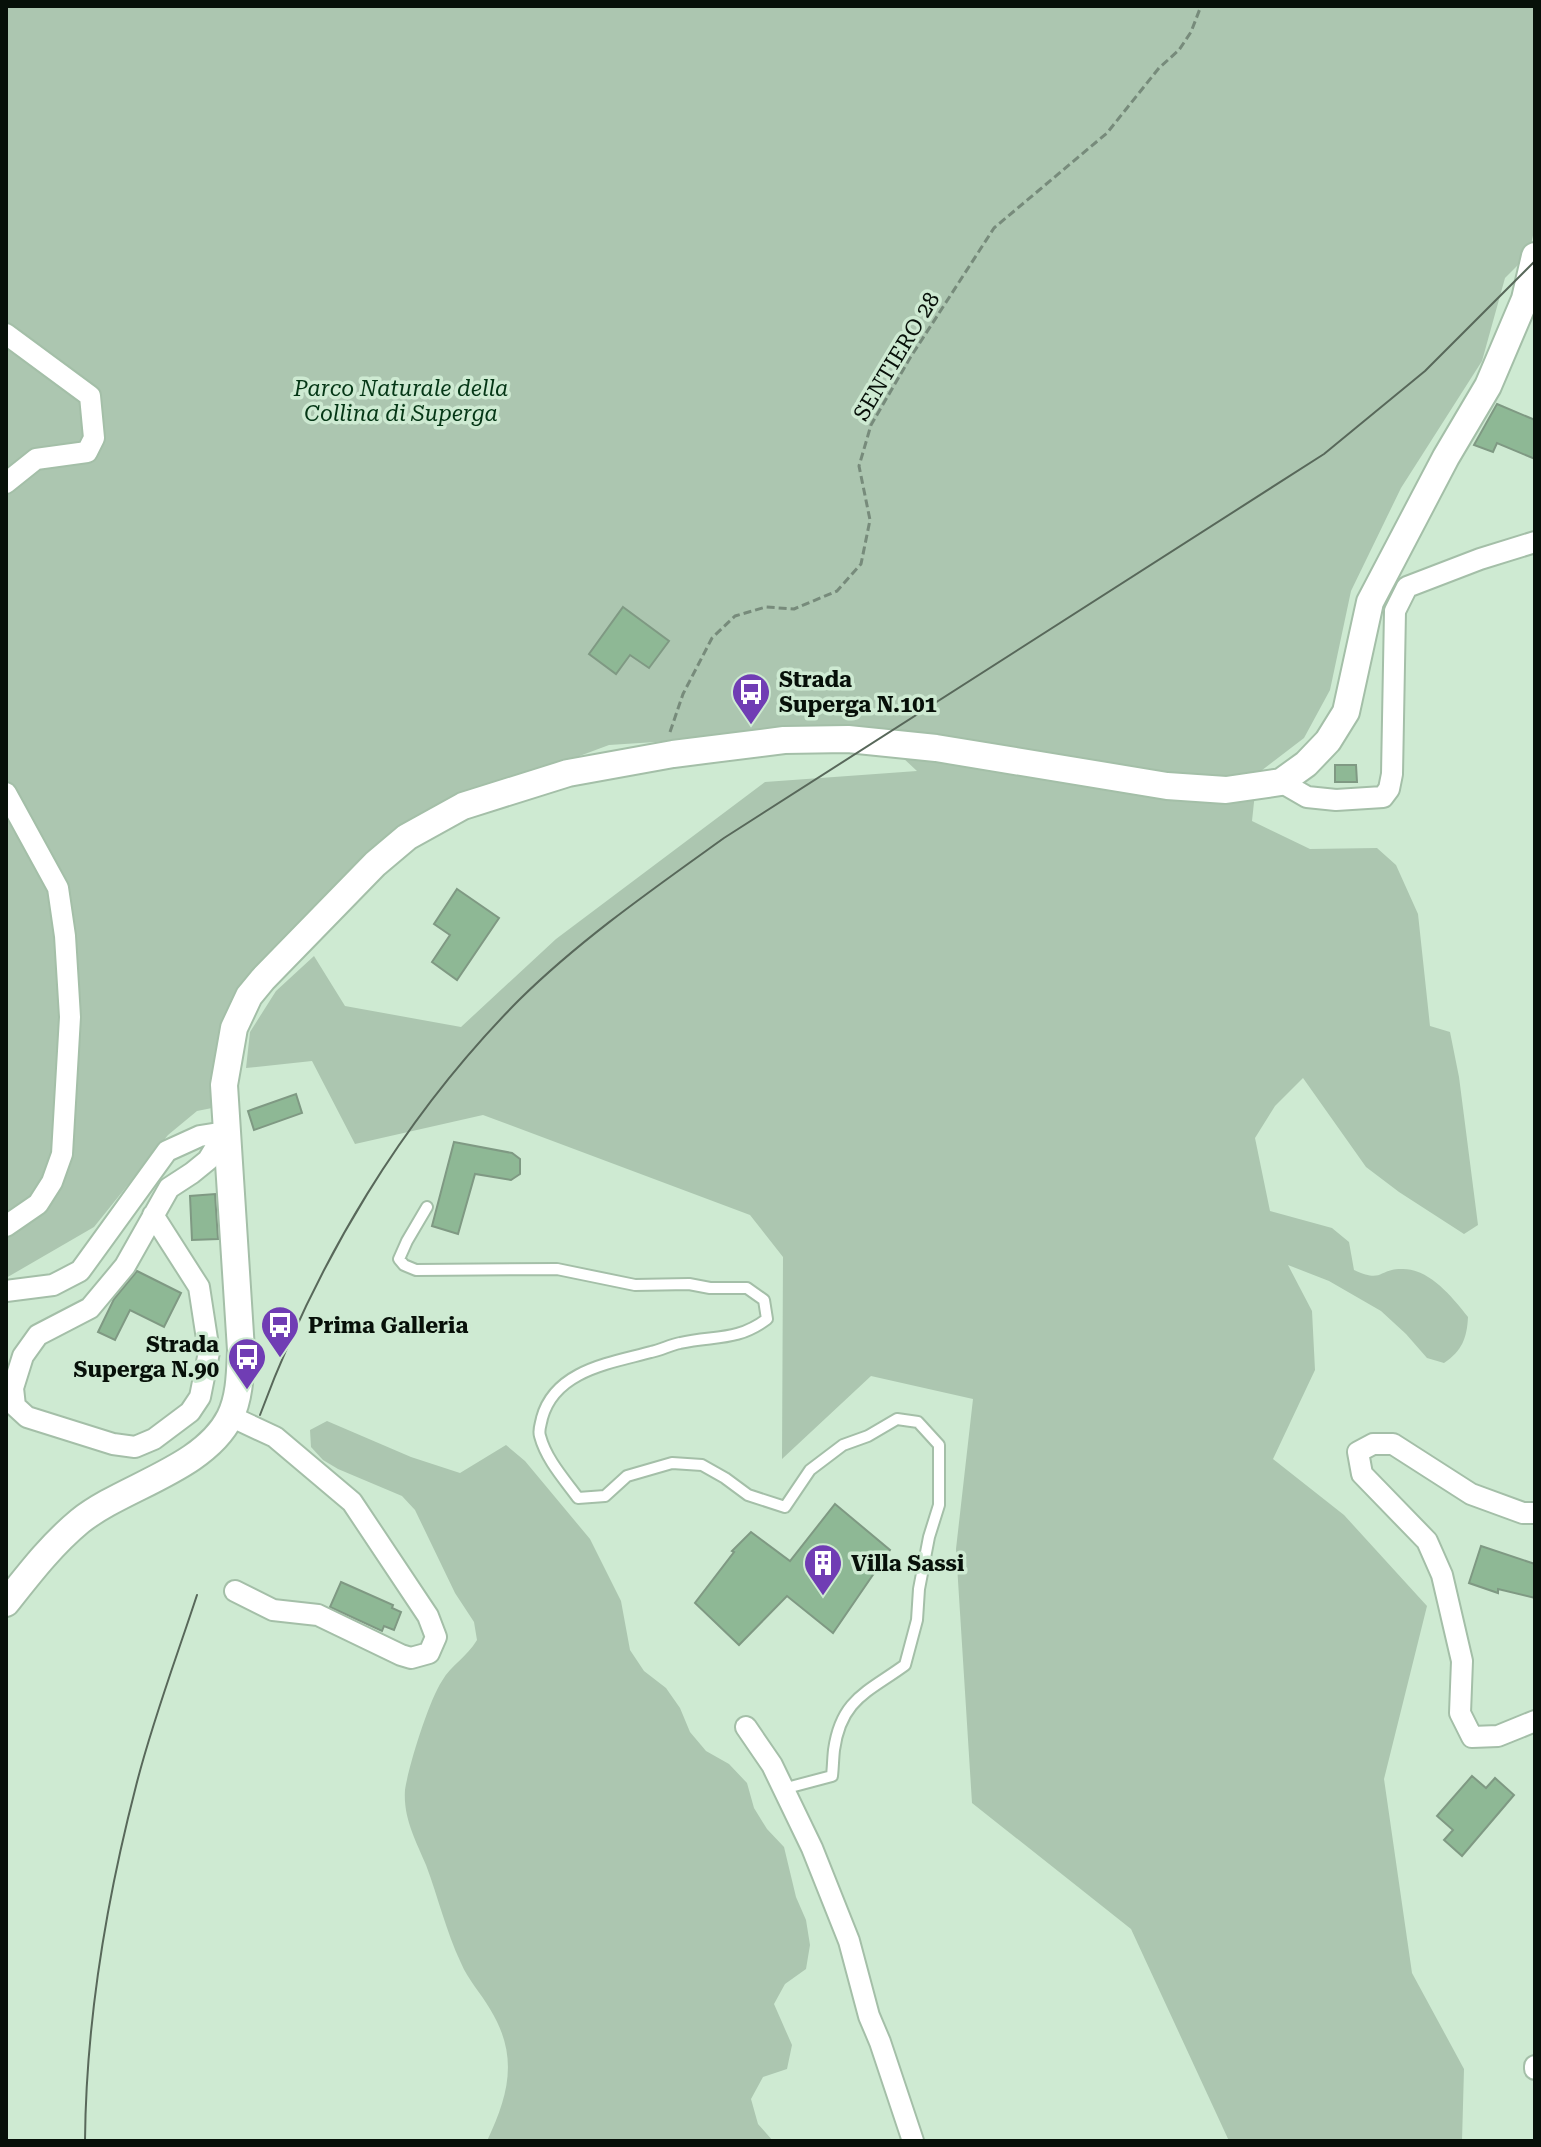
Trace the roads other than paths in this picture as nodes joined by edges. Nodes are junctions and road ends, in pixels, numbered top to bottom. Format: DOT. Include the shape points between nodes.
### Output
graph roads {
  1 [pos="1535,256"];
  2 [pos="6,334"];
  3 [pos="6,483"];
  4 [pos="1535,542"];
  5 [pos="1281,782"];
  6 [pos="6,793"];
  7 [pos="225,1132"];
  8 [pos="427,1207"];
  9 [pos="153,1215"];
  10 [pos="6,1226"];
  11 [pos="6,1291"];
  12 [pos="230,1416"];
  13 [pos="1535,1513"];
  14 [pos="235,1591"];
  15 [pos="6,1603"];
  16 [pos="1535,1721"];
  17 [pos="746,1727"];
  18 [pos="783,1789"];
  19 [pos="913,2141"];
  1 -- 5 [label="street" via="1525,299 1495,372 1370,602 1346,712 1328,741"];
  2 -- 3 [label="street" via="90,396 94,438 87,452 36,459"];
  4 -- 5 [label="street" via="1407,587 1395,611 1392,774 1383,797 1307,797"];
  5 -- 7 [label="street" via="1226,790 1167,786 848,739 784,740 673,754 568,773 510,790 463,806 396,846 249,996 234,1028 225,1071"];
  6 -- 10 [label="street" via="58,888 70,1017 62,1154 38,1204"];
  7 -- 9 [label="street" via="208,1160 169,1188"];
  7 -- 11 [label="street" via="167,1151 80,1271 53,1285"];
  7 -- 12 [label="street" via="241,1350"];
  8 -- 18 [label="lane" via="399,1259 416,1270 557,1269 635,1285 747,1288 764,1300 767,1319 750,1331 612,1361 584,1371 557,1391 538,1433 578,1498 605,1496 627,1476 672,1463 702,1465 748,1495 785,1507 810,1470 843,1445 897,1419 918,1422 939,1445 939,1505 905,1665 850,1704 833,1751 832,1776"];
  9 -- 9 [label="street" via="199,1287 209,1352 200,1397 172,1427 135,1447 27,1417 15,1406 13,1388 23,1356 38,1335 90,1308 125,1266"];
  12 -- 14 [label="street" via="275,1437 352,1502 428,1616 436,1637 429,1653 411,1658 318,1615 273,1610"];
  12 -- 15 [label="street" via="201,1450 80,1521 38,1561"];
  13 -- 16 [label="street" via="1471,1494 1393,1444 1373,1444 1358,1452 1362,1474 1427,1541 1442,1575 1462,1661 1460,1713 1472,1737 1498,1736"];
  17 -- 18 [label="street"];
  18 -- 19 [label="street" via="849,1941"];
}
